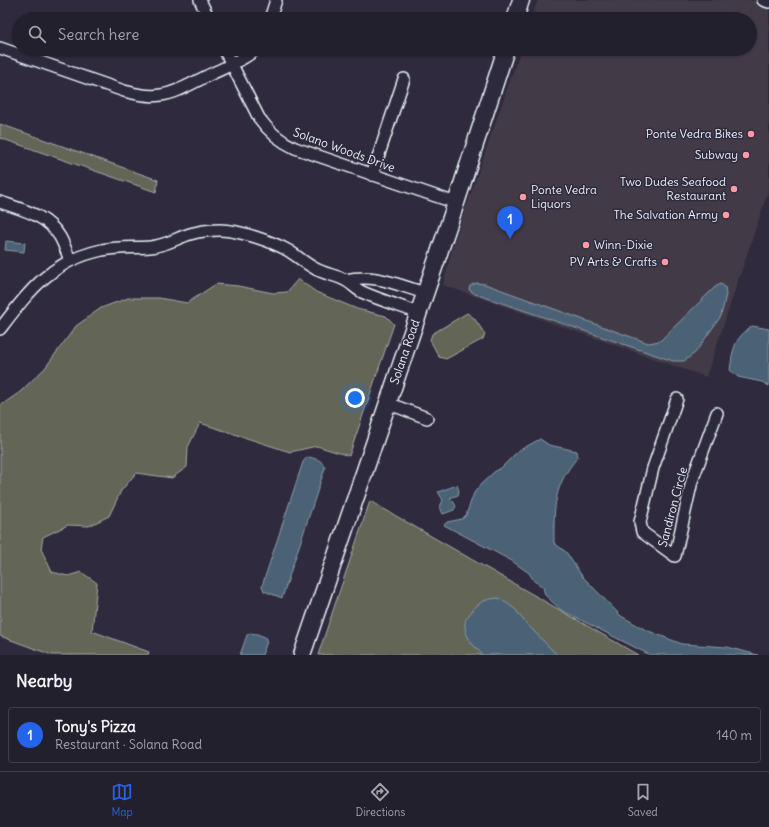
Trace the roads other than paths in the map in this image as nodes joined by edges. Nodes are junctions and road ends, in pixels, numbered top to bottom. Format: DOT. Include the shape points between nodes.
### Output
graph roads {
  1 [pos="200,0"];
  2 [pos="276,0"];
  3 [pos="521,0"];
  4 [pos="764,0"];
  5 [pos="769,2"];
  6 [pos="206,12"];
  7 [pos="272,12"];
  8 [pos="517,12"];
  9 [pos="0,48"];
  10 [pos="12,52"];
  11 [pos="23,56"];
  12 [pos="228,56"];
  13 [pos="246,56"];
  14 [pos="504,56"];
  15 [pos="232,65"];
  16 [pos="404,79"];
  17 [pos="372,175"];
  18 [pos="0,202"];
  19 [pos="456,203"];
  20 [pos="70,260"];
  21 [pos="345,280"];
  22 [pos="425,293"];
  23 [pos="418,313"];
  24 [pos="0,329"];
  25 [pos="677,399"];
  26 [pos="387,403"];
  27 [pos="717,413"];
  28 [pos="427,418"];
  29 [pos="302,655"];
  1 -- 6 [label="street"];
  2 -- 7 [label="street"];
  3 -- 8 [label="street"];
  4 -- 5 [label="street"];
  9 -- 10 [label="street"];
  11 -- 15 [label="street" via="124,91 152,96 174,92"];
  12 -- 15 [label="street, Solano Woods Drive"];
  13 -- 15 [label="street"];
  14 -- 19 [label="street, Solana Road"];
  15 -- 17 [label="street, Solano Woods Drive" via="259,118 274,136 295,148"];
  16 -- 17 [label="street"];
  17 -- 19 [label="street, Solano Woods Drive"];
  18 -- 20 [label="street" via="46,220 60,238"];
  19 -- 22 [label="street, Solana Road"];
  20 -- 21 [label="street" via="103,250 151,247 190,234 222,230 246,234 280,246 314,268"];
  20 -- 24 [label="street" via="29,291"];
  21 -- 22 [label="street" via="374,278"];
  21 -- 23 [label="street" via="360,292"];
  22 -- 23 [label="street, Solana Road"];
  23 -- 26 [label="street, Solana Road"];
  25 -- 27 [label="street, Sandiron Circle" via="653,468 640,522 640,527 646,535 675,556 692,481"];
  26 -- 28 [label="street"];
  26 -- 29 [label="street, Solana Road"];
}
